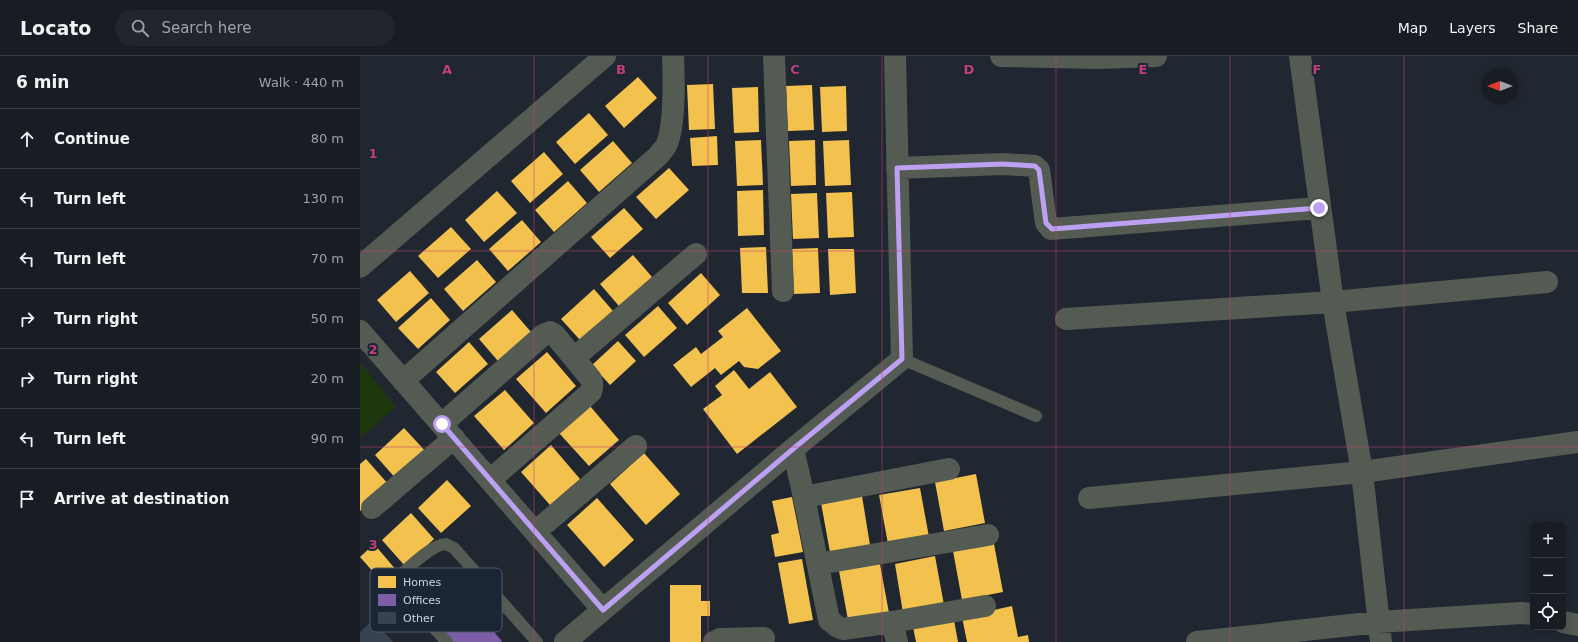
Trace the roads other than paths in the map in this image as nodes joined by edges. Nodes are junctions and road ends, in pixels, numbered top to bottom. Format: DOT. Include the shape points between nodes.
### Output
graph roads {
  1 [pos="605,56"];
  2 [pos="673,56"];
  3 [pos="774,56"];
  4 [pos="895,56"];
  5 [pos="1001,56"];
  6 [pos="1156,56"];
  7 [pos="1300,56"];
  8 [pos="897,168"];
  9 [pos="1319,208"];
  10 [pos="696,254"];
  11 [pos="360,267"];
  12 [pos="1547,282"];
  13 [pos="783,291"];
  14 [pos="1333,302"];
  15 [pos="1066,319"];
  16 [pos="360,331"];
  17 [pos="574,358"];
  18 [pos="902,359"];
  19 [pos="403,381"];
  20 [pos="1036,416"];
  21 [pos="448,431"];
  22 [pos="1578,442"];
  23 [pos="636,446"];
  24 [pos="793,449"];
  25 [pos="949,469"];
  26 [pos="1362,472"];
  27 [pos="490,480"];
  28 [pos="804,497"];
  29 [pos="1089,498"];
  30 [pos="372,508"];
  31 [pos="535,532"];
  32 [pos="988,535"];
  33 [pos="818,564"];
  34 [pos="408,568"];
  35 [pos="472,568"];
  36 [pos="502,602"];
  37 [pos="985,606"];
  38 [pos="603,610"];
  39 [pos="1530,614"];
  40 [pos="1566,623"];
  41 [pos="1578,625"];
  42 [pos="438,632"];
  43 [pos="895,632"];
  44 [pos="1380,632"];
  45 [pos="764,638"];
  46 [pos="447,642"];
  47 [pos="537,642"];
  48 [pos="565,642"];
  49 [pos="714,642"];
  50 [pos="1197,642"];
  1 -- 11 [label="street"];
  2 -- 19 [label="street" via="674,84 670,128 666,146 658,156"];
  3 -- 13 [label="street"];
  4 -- 8 [label="street"];
  5 -- 6 [label="street"];
  7 -- 9 [label="street"];
  8 -- 9 [label="street" via="1003,164 1035,166 1039,170 1046,223 1052,229"];
  8 -- 18 [label="street"];
  9 -- 14 [label="street"];
  10 -- 17 [label="street"];
  12 -- 14 [label="street"];
  14 -- 15 [label="street"];
  14 -- 26 [label="street"];
  16 -- 19 [label="street"];
  17 -- 21 [label="street" via="554,334 546,333"];
  17 -- 27 [label="street" via="591,379 593,384 590,392"];
  18 -- 20 [label="lane"];
  18 -- 24 [label="street"];
  19 -- 21 [label="street"];
  21 -- 27 [label="street"];
  21 -- 30 [label="street"];
  22 -- 26 [label="street"];
  23 -- 31 [label="street"];
  24 -- 28 [label="street"];
  24 -- 38 [label="street"];
  25 -- 28 [label="street"];
  26 -- 29 [label="street"];
  26 -- 44 [label="street"];
  27 -- 31 [label="street"];
  28 -- 33 [label="street"];
  31 -- 38 [label="street"];
  32 -- 33 [label="street"];
  33 -- 43 [label="street" via="829,620 833,624 843,629"];
  34 -- 35 [label="lane" via="439,545 447,544 454,548"];
  36 -- 47 [label="lane"];
  37 -- 43 [label="street"];
  38 -- 48 [label="street"];
  39 -- 44 [label="street"];
  40 -- 41 [label="street"];
  42 -- 46 [label="lane"];
  44 -- 50 [label="street"];
  45 -- 49 [label="street" via="720,639"];
}
